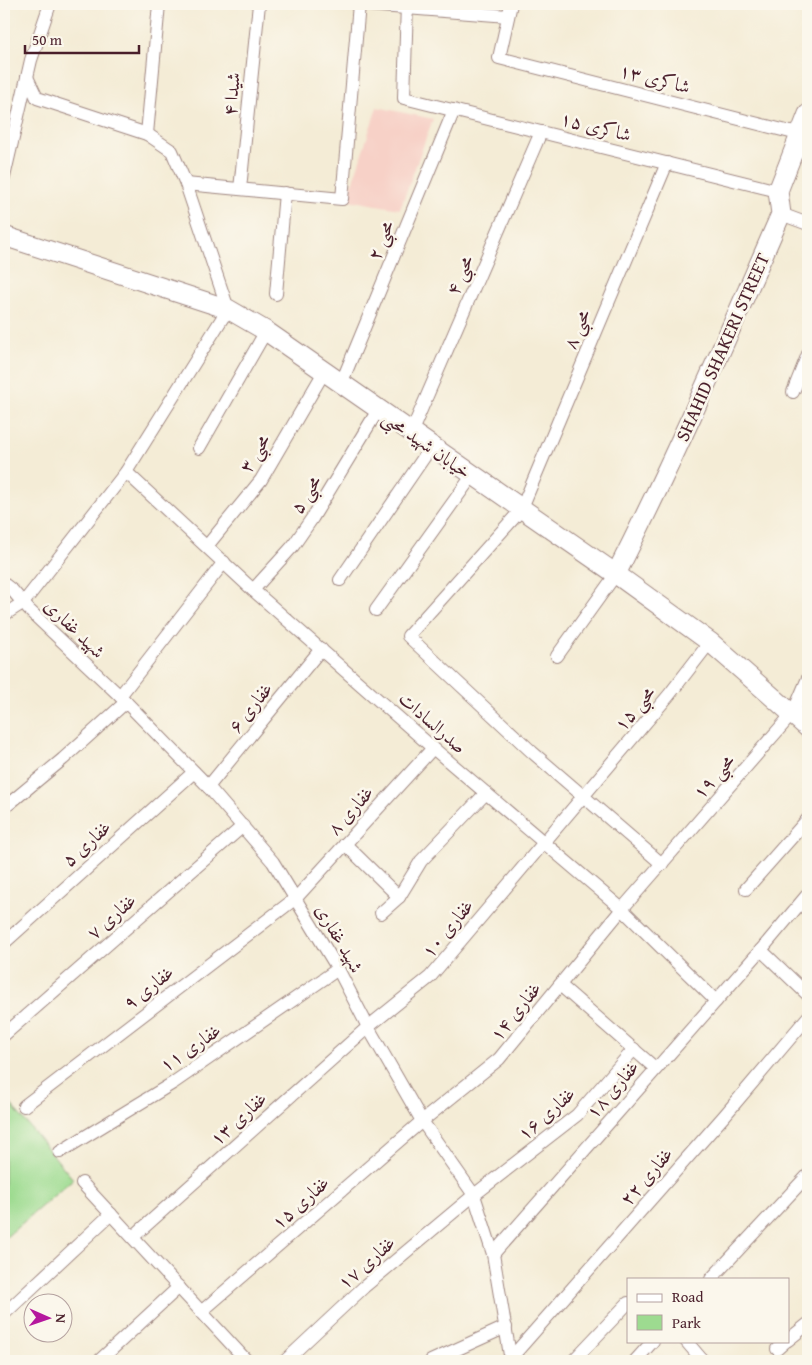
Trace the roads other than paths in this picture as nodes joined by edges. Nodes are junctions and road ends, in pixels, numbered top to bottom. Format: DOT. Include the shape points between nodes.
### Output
graph roads {
  1 [pos="50,4"];
  2 [pos="159,4"];
  3 [pos="259,4"];
  4 [pos="355,4"];
  5 [pos="358,4"];
  6 [pos="407,6"];
  7 [pos="509,10"];
  8 [pos="27,78"];
  9 [pos="454,110"];
  10 [pos="808,114"];
  11 [pos="541,132"];
  12 [pos="146,134"];
  13 [pos="805,135"];
  14 [pos="667,163"];
  15 [pos="4,177"];
  16 [pos="186,184"];
  17 [pos="240,189"];
  18 [pos="778,190"];
  19 [pos="285,193"];
  20 [pos="781,214"];
  21 [pos="808,224"];
  22 [pos="4,236"];
  23 [pos="276,294"];
  24 [pos="228,309"];
  25 [pos="266,331"];
  26 [pos="808,354"];
  27 [pos="324,372"];
  28 [pos="341,384"];
  29 [pos="793,392"];
  30 [pos="378,410"];
  31 [pos="411,433"];
  32 [pos="431,447"];
  33 [pos="198,448"];
  34 [pos="126,472"];
  35 [pos="472,476"];
  36 [pos="521,510"];
  37 [pos="207,546"];
  38 [pos="224,562"];
  39 [pos="616,574"];
  40 [pos="340,580"];
  41 [pos="4,584"];
  42 [pos="254,590"];
  43 [pos="24,602"];
  44 [pos="376,610"];
  45 [pos="4,614"];
  46 [pos="710,642"];
  47 [pos="321,650"];
  48 [pos="557,656"];
  49 [pos="808,678"];
  50 [pos="123,699"];
  51 [pos="793,713"];
  52 [pos="808,728"];
  53 [pos="432,748"];
  54 [pos="194,772"];
  55 [pos="208,787"];
  56 [pos="486,793"];
  57 [pos="584,796"];
  58 [pos="4,808"];
  59 [pos="808,819"];
  60 [pos="243,826"];
  61 [pos="544,843"];
  62 [pos="345,844"];
  63 [pos="662,864"];
  64 [pos="746,889"];
  65 [pos="808,894"];
  66 [pos="399,896"];
  67 [pos="296,898"];
  68 [pos="622,909"];
  69 [pos="381,913"];
  70 [pos="4,943"];
  71 [pos="761,950"];
  72 [pos="338,969"];
  73 [pos="560,985"];
  74 [pos="808,995"];
  75 [pos="716,1001"];
  76 [pos="808,1017"];
  77 [pos="368,1027"];
  78 [pos="4,1035"];
  79 [pos="634,1049"];
  80 [pos="655,1068"];
  81 [pos="24,1106"];
  82 [pos="422,1121"];
  83 [pos="60,1152"];
  84 [pos="808,1174"];
  85 [pos="82,1183"];
  86 [pos="474,1195"];
  87 [pos="111,1214"];
  88 [pos="133,1238"];
  89 [pos="493,1254"];
  90 [pos="712,1278"];
  91 [pos="179,1287"];
  92 [pos="627,1304"];
  93 [pos="201,1312"];
  94 [pos="4,1314"];
  95 [pos="808,1324"];
  96 [pos="506,1327"];
  97 [pos="790,1338"];
  98 [pos="652,1342"];
  99 [pos="687,1342"];
  100 [pos="511,1360"];
  101 [pos="99,1361"];
  102 [pos="247,1361"];
  103 [pos="285,1361"];
  104 [pos="431,1361"];
  105 [pos="573,1361"];
  106 [pos="635,1361"];
  107 [pos="704,1361"];
  1 -- 8 [label="street"];
  2 -- 12 [label="street"];
  3 -- 17 [label="street, شیدا ۴"];
  4 -- 5 [label="street"];
  5 -- 6 [label="street"];
  5 -- 19 [label="street" via="342,199"];
  6 -- 7 [label="street"];
  6 -- 9 [label="street, شاکری ۱۵" via="404,98"];
  7 -- 13 [label="street, شاکری ۱۳" via="499,58"];
  8 -- 12 [label="street" via="37,98"];
  8 -- 15 [label="street"];
  9 -- 11 [label="street, شاکری ۱۵"];
  9 -- 28 [label="street, محبی ۲"];
  10 -- 13 [label="street"];
  11 -- 14 [label="street, شاکری ۱۵"];
  11 -- 31 [label="street, محبی ۴"];
  12 -- 16 [label="street" via="172,151"];
  13 -- 18 [label="street"];
  14 -- 18 [label="street, شاکری ۱۵"];
  14 -- 36 [label="street, محبی ۸"];
  16 -- 17 [label="street"];
  16 -- 24 [label="street"];
  17 -- 19 [label="street"];
  18 -- 20 [label="street"];
  19 -- 23 [label="street"];
  20 -- 21 [label="street"];
  20 -- 39 [label="street, SHAHID SHAKERI STREET" via="695,410"];
  22 -- 24 [label="street, خیابان شهید محبی"];
  24 -- 25 [label="street, خیابان شهید محبی"];
  24 -- 34 [label="street"];
  25 -- 27 [label="street, خیابان شهید محبی"];
  25 -- 33 [label="street"];
  26 -- 29 [label="street"];
  27 -- 28 [label="street, خیابان شهید محبی"];
  27 -- 37 [label="street, محبی ۳" via="261,480"];
  28 -- 30 [label="street, خیابان شهید محبی"];
  30 -- 31 [label="street, خیابان شهید محبی"];
  30 -- 42 [label="street, محبی ۵" via="298,538"];
  31 -- 32 [label="street, خیابان شهید محبی"];
  32 -- 35 [label="street, خیابان شهید محبی"];
  32 -- 40 [label="street"];
  34 -- 37 [label="street, صدرالسادات"];
  34 -- 43 [label="street"];
  35 -- 36 [label="street, خیابان شهید محبی"];
  35 -- 44 [label="street"];
  36 -- 39 [label="street, خیابان شهید محبی"];
  36 -- 57 [label="street, محبی ۸" via="408,636"];
  37 -- 38 [label="street, صدرالسادات"];
  38 -- 42 [label="street, صدرالسادات"];
  38 -- 50 [label="street"];
  39 -- 46 [label="street, خیابان شهید محبی"];
  39 -- 48 [label="street"];
  41 -- 43 [label="street, شهید غفاری"];
  42 -- 47 [label="street, صدرالسادات"];
  43 -- 45 [label="street"];
  43 -- 50 [label="street, شهید غفاری"];
  46 -- 51 [label="street, خیابان شهید محبی"];
  46 -- 57 [label="street, محبی ۱۵"];
  47 -- 53 [label="street, صدرالسادات"];
  47 -- 55 [label="street, غفاری ۶"];
  49 -- 51 [label="street, محبی ۱۹"];
  50 -- 54 [label="street, شهید غفاری"];
  50 -- 58 [label="street" via="62,759"];
  51 -- 52 [label="street, خیابان شهید محبی"];
  51 -- 63 [label="street, محبی ۱۹"];
  53 -- 56 [label="street, صدرالسادات"];
  53 -- 62 [label="street, غفاری ۸"];
  54 -- 55 [label="street, شهید غفاری"];
  54 -- 70 [label="street, غفاری ۵"];
  55 -- 60 [label="street, شهید غفاری"];
  56 -- 61 [label="street, صدرالسادات"];
  56 -- 66 [label="street" via="421,861"];
  57 -- 61 [label="street, محبی ۱۵"];
  57 -- 63 [label="street"];
  59 -- 64 [label="street"];
  60 -- 67 [label="street, شهید غفاری" via="273,862"];
  60 -- 78 [label="street, غفاری ۷"];
  61 -- 68 [label="street, صدرالسادات"];
  61 -- 77 [label="street, غفاری ۱۰" via="430,977"];
  62 -- 66 [label="street"];
  62 -- 67 [label="street, غفاری ۸"];
  63 -- 68 [label="street, محبی ۱۹"];
  65 -- 71 [label="street, غفاری ۱۸"];
  66 -- 69 [label="street"];
  67 -- 72 [label="street, شهید غفاری"];
  67 -- 81 [label="street, غفاری ۹"];
  68 -- 73 [label="street, غفاری ۱۴"];
  68 -- 75 [label="street, صدرالسادات"];
  71 -- 74 [label="street"];
  71 -- 75 [label="street, غفاری ۱۸"];
  72 -- 77 [label="street, شهید غفاری"];
  72 -- 83 [label="street, غفاری ۱۱" via="173,1083"];
  73 -- 79 [label="street"];
  73 -- 82 [label="street, غفاری ۱۴" via="500,1059"];
  75 -- 80 [label="street, غفاری ۱۸"];
  76 -- 100 [label="street, غفاری ۲۲"];
  77 -- 82 [label="street, شهید غفاری"];
  77 -- 88 [label="street, غفاری ۱۳"];
  79 -- 80 [label="street"];
  79 -- 86 [label="street, غفاری ۱۶" via="577,1115"];
  80 -- 89 [label="street, غفاری ۱۸"];
  82 -- 86 [label="street, شهید غفاری"];
  82 -- 93 [label="street, غفاری ۱۵"];
  84 -- 90 [label="street"];
  85 -- 87 [label="street"];
  86 -- 89 [label="street, شهید غفاری"];
  86 -- 103 [label="street, غفاری ۱۷" via="364,1287"];
  87 -- 88 [label="street"];
  87 -- 94 [label="street"];
  88 -- 91 [label="street"];
  89 -- 96 [label="street, شهید غفاری"];
  91 -- 93 [label="street"];
  91 -- 101 [label="street"];
  92 -- 105 [label="street"];
  93 -- 102 [label="street"];
  95 -- 97 [label="street"];
  96 -- 100 [label="street, شهید غفاری"];
  96 -- 104 [label="street"];
  98 -- 106 [label="street"];
  99 -- 107 [label="street"];
}
